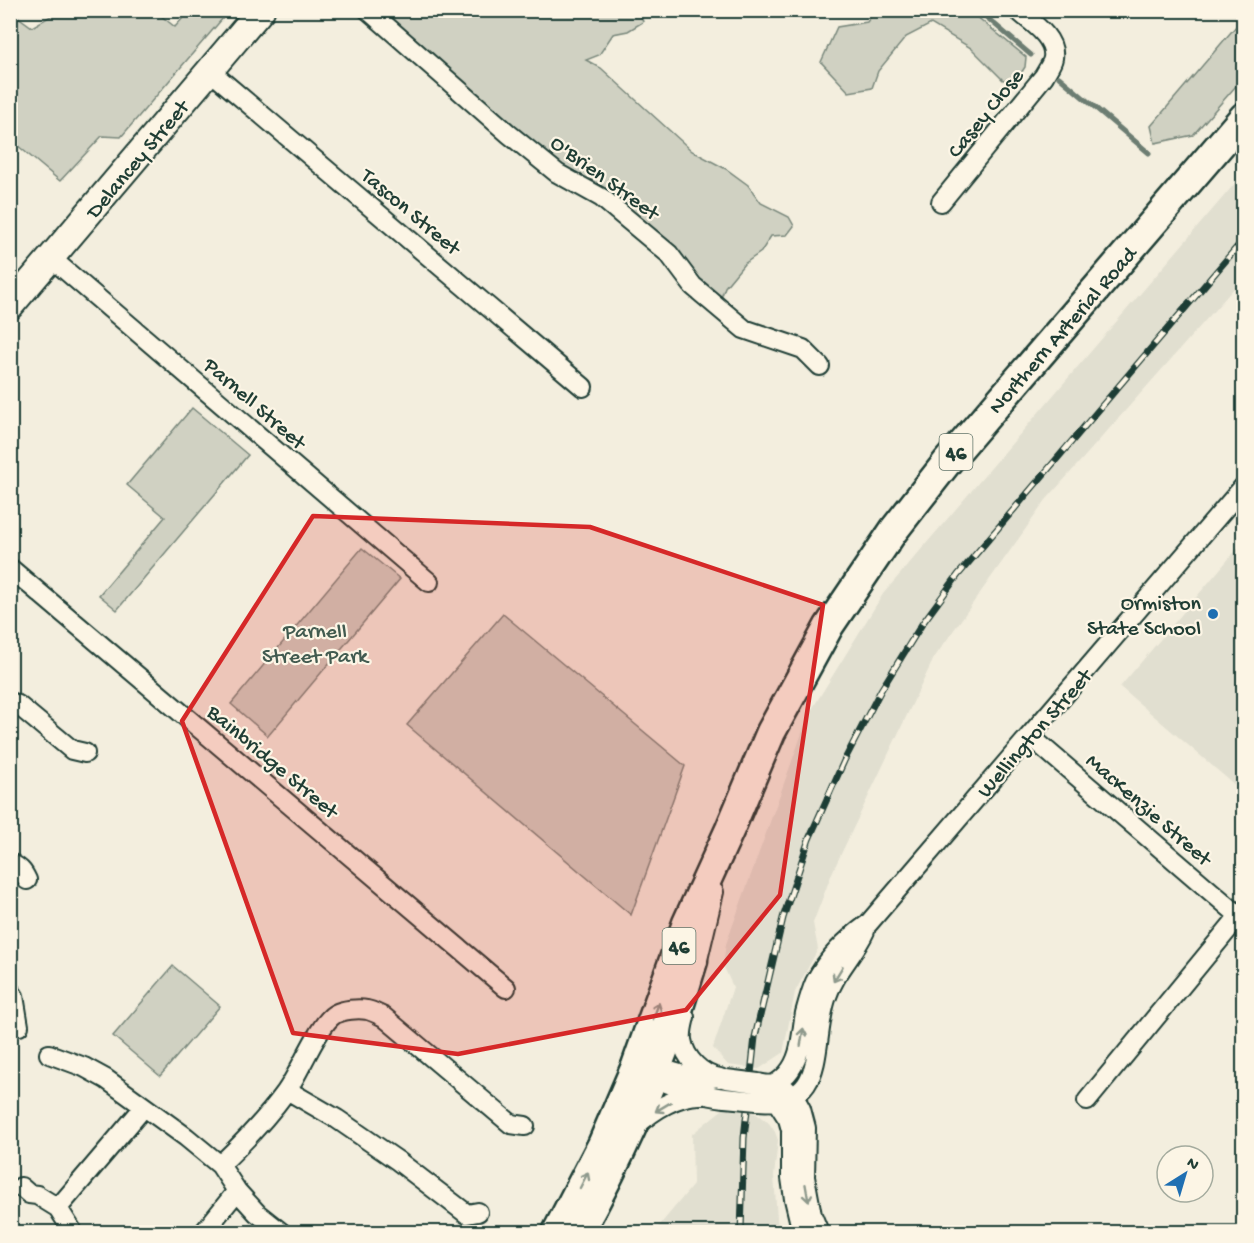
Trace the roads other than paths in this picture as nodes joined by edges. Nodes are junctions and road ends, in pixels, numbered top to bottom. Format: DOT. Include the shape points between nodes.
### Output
graph roads {
  1 [pos="261,10"];
  2 [pos="368,10"];
  3 [pos="1017,10"];
  4 [pos="210,71"];
  5 [pos="1244,117"];
  6 [pos="941,202"];
  7 [pos="51,258"];
  8 [pos="10,306"];
  9 [pos="820,366"];
  10 [pos="583,387"];
  11 [pos="1244,486"];
  12 [pos="10,568"];
  13 [pos="429,582"];
  14 [pos="10,702"];
  15 [pos="1030,736"];
  16 [pos="85,753"];
  17 [pos="730,829"];
  18 [pos="10,863"];
  19 [pos="27,880"];
  20 [pos="714,892"];
  21 [pos="1241,918"];
  22 [pos="868,924"];
  23 [pos="507,988"];
  24 [pos="10,991"];
  25 [pos="19,1026"];
  26 [pos="49,1054"];
  27 [pos="648,1071"];
  28 [pos="723,1078"];
  29 [pos="778,1082"];
  30 [pos="287,1090"];
  31 [pos="703,1095"];
  32 [pos="785,1099"];
  33 [pos="1087,1101"];
  34 [pos="144,1107"];
  35 [pos="525,1126"];
  36 [pos="630,1132"];
  37 [pos="220,1165"];
  38 [pos="21,1187"];
  39 [pos="237,1191"];
  40 [pos="58,1208"];
  41 [pos="478,1212"];
  42 [pos="73,1233"];
  43 [pos="204,1233"];
  44 [pos="281,1233"];
  45 [pos="557,1233"];
  46 [pos="579,1233"];
  47 [pos="805,1233"];
  48 [pos="819,1233"];
  1 -- 4 [label="main road, Delancey Street"];
  2 -- 9 [label="street, O'Brien Street" via="557,173 602,198 669,254 693,286 744,329 802,350"];
  3 -- 6 [label="street, Casey Close" via="1047,36 1053,59 1044,76"];
  4 -- 7 [label="main road, Delancey Street"];
  4 -- 10 [label="street, Tascon Street"];
  5 -- 17 [label="main road, Northern Arterial Road / 46" via="948,461 894,530 829,626 771,732"];
  7 -- 8 [label="main road, Delancey Street"];
  7 -- 13 [label="street, Parnell Street"];
  11 -- 15 [label="street, Wellington Street"];
  12 -- 23 [label="street, Bainbridge Street"];
  14 -- 16 [label="street" via="72,750"];
  15 -- 21 [label="street, MacKenzie Street"];
  15 -- 22 [label="street, Wellington Street"];
  17 -- 20 [label="main road, Northern Arterial Road / 46"];
  27 -- 17 [label="main road, Northern Arterial Road / 46, one-way" via="687,923"];
  18 -- 19 [label="street" via="24,872"];
  20 -- 27 [label="main road, Northern Arterial Road / 46" via="672,1026"];
  20 -- 28 [label="street" via="682,1032 684,1048 694,1064 713,1077"];
  21 -- 33 [label="street, MacKenzie Street"];
  29 -- 22 [label="street, Wellington Street, one-way" via="799,1053 805,1013 819,974 839,948"];
  22 -- 32 [label="street, Wellington Street, one-way" via="826,998 811,1077 804,1087"];
  24 -- 25 [label="street"];
  26 -- 34 [label="street" via="106,1079"];
  27 -- 28 [label="street"];
  27 -- 31 [label="street" via="678,1088"];
  27 -- 36 [label="main road, Northern Arterial Road / 46"];
  45 -- 27 [label="main road, 46, one-way" via="602,1145"];
  28 -- 29 [label="street, bridge"];
  29 -- 32 [label="street"];
  30 -- 35 [label="street" via="324,1025 335,1014 366,1010 384,1017 512,1124"];
  30 -- 37 [label="street"];
  30 -- 41 [label="street" via="338,1119 466,1214"];
  31 -- 32 [label="street, bridge" via="757,1101"];
  31 -- 36 [label="street, one-way" via="669,1103"];
  32 -- 47 [label="street" via="791,1130 794,1199"];
  32 -- 48 [label="street, one-way" via="801,1109 806,1128 805,1178"];
  34 -- 37 [label="street"];
  34 -- 40 [label="street"];
  36 -- 46 [label="main road, Northern Arterial Road / 46"];
  37 -- 39 [label="street"];
  38 -- 40 [label="street"];
  39 -- 43 [label="street"];
  39 -- 44 [label="street"];
  40 -- 42 [label="street"];
}
